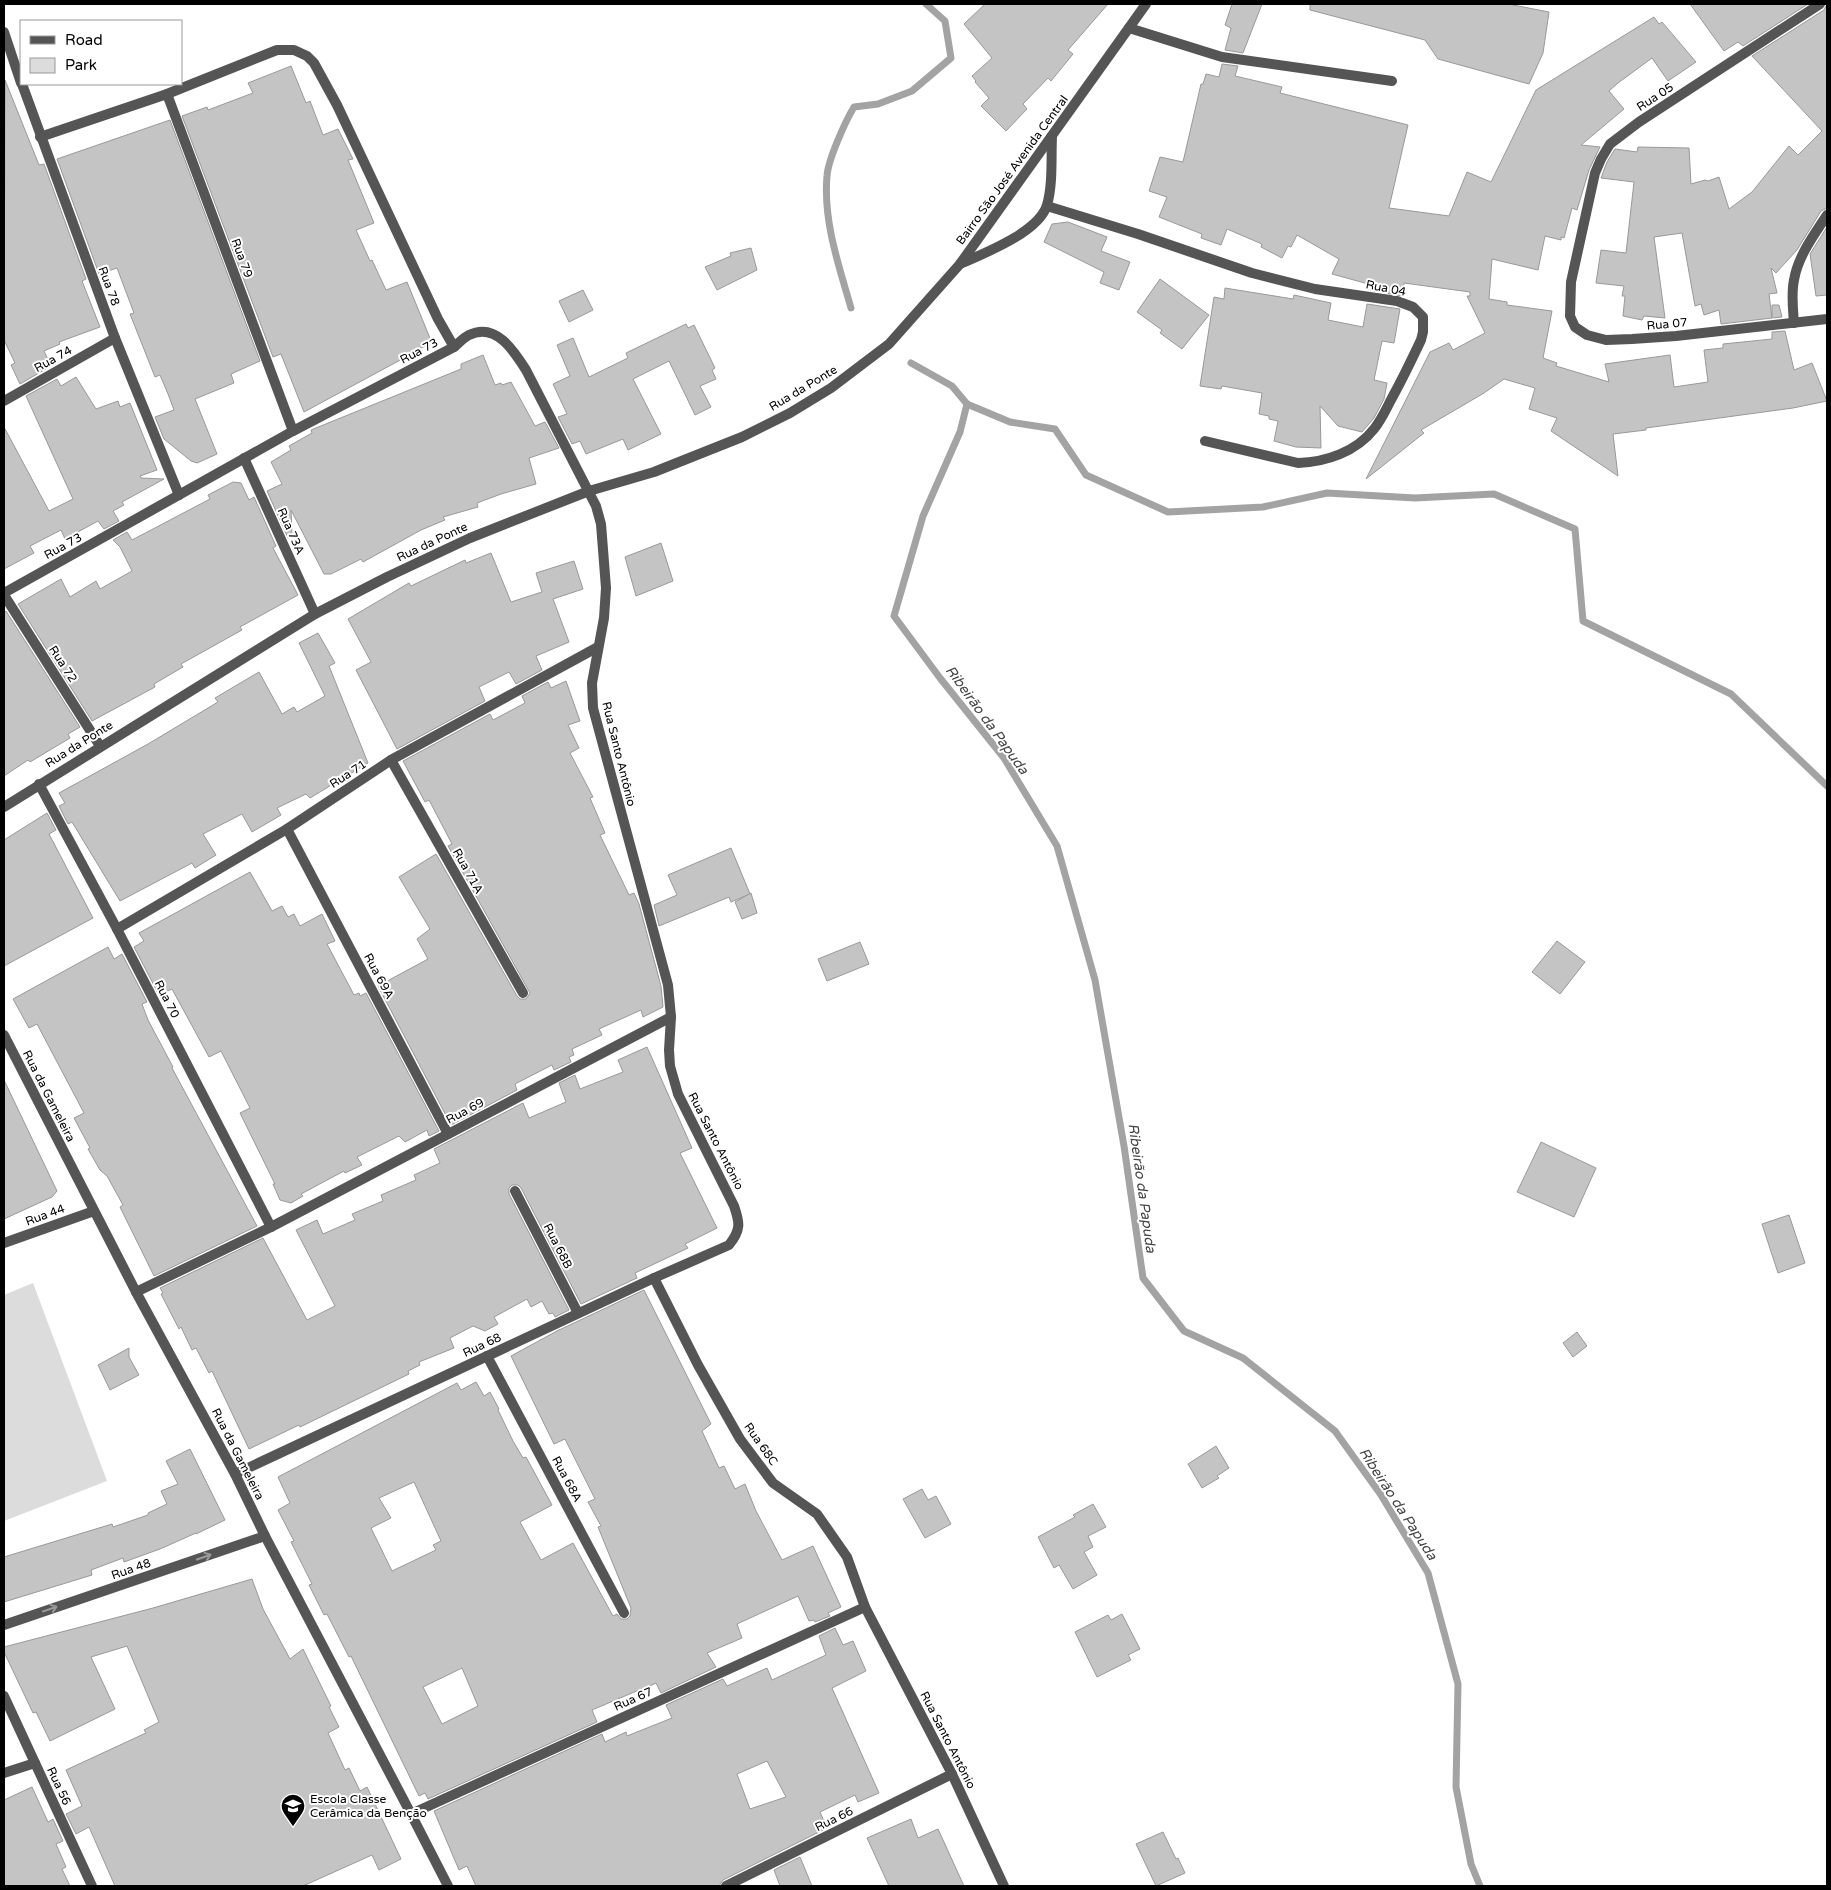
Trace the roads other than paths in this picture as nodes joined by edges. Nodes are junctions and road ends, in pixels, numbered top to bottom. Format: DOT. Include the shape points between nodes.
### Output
graph roads {
  1 [pos="1146,4"];
  2 [pos="1820,4"];
  3 [pos="1128,28"];
  4 [pos="4,32"];
  5 [pos="20,80"];
  6 [pos="1392,81"];
  7 [pos="22,85"];
  8 [pos="167,94"];
  9 [pos="1052,136"];
  10 [pos="40,137"];
  11 [pos="1047,206"];
  12 [pos="1827,215"];
  13 [pos="960,264"];
  14 [pos="1576,264"];
  15 [pos="1827,319"];
  16 [pos="1794,323"];
  17 [pos="115,338"];
  18 [pos="889,344"];
  19 [pos="454,347"];
  20 [pos="5,399"];
  21 [pos="293,431"];
  22 [pos="1205,441"];
  23 [pos="244,458"];
  24 [pos="589,491"];
  25 [pos="179,495"];
  26 [pos="4,594"];
  27 [pos="315,614"];
  28 [pos="598,647"];
  29 [pos="100,746"];
  30 [pos="392,760"];
  31 [pos="39,784"];
  32 [pos="4,807"];
  33 [pos="287,828"];
  34 [pos="117,929"];
  35 [pos="523,993"];
  36 [pos="671,1017"];
  37 [pos="4,1035"];
  38 [pos="448,1134"];
  39 [pos="515,1191"];
  40 [pos="94,1210"];
  41 [pos="271,1228"];
  42 [pos="737,1236"];
  43 [pos="4,1243"];
  44 [pos="654,1278"];
  45 [pos="136,1292"];
  46 [pos="578,1313"];
  47 [pos="487,1356"];
  48 [pos="235,1474"];
  49 [pos="265,1536"];
  50 [pos="865,1607"];
  51 [pos="624,1613"];
  52 [pos="4,1624"];
  53 [pos="4,1696"];
  54 [pos="35,1763"];
  55 [pos="4,1773"];
  56 [pos="952,1774"];
  57 [pos="411,1814"];
  58 [pos="92,1886"];
  59 [pos="448,1886"];
  60 [pos="726,1886"];
  61 [pos="1004,1886"];
  1 -- 3 [label="street, Bairro São José Avenida Central"];
  2 -- 14 [label="street, Rua 05" via="1610,144 1595,173"];
  3 -- 6 [label="street" via="1222,57"];
  3 -- 9 [label="street, Bairro São José Avenida Central"];
  4 -- 5 [label="street, Rua 78"];
  7 -- 10 [label="street, Rua 78"];
  8 -- 10 [label="street"];
  8 -- 19 [label="street, Rua 73" via="277,50 294,50 307,56 337,105"];
  8 -- 21 [label="street, Rua 79"];
  9 -- 11 [label="street" via="1051,188"];
  9 -- 13 [label="street, Bairro São José Avenida Central"];
  10 -- 17 [label="street, Rua 78"];
  11 -- 13 [label="street" via="1043,215 1026,230 991,251"];
  11 -- 22 [label="street, Rua 04" via="1252,273 1315,289 1397,301 1413,307 1423,317 1421,340 1382,418 1353,447 1334,458 1298,463"];
  12 -- 16 [label="street" via="1796,270"];
  13 -- 18 [label="street, Bairro São José Avenida Central"];
  14 -- 16 [label="street, Rua 07" via="1571,282 1570,316 1575,327 1587,335 1606,340 1632,339"];
  15 -- 16 [label="street, Rua 07"];
  17 -- 20 [label="street, Rua 74"];
  17 -- 25 [label="street, Rua 78"];
  18 -- 24 [label="street, Rua da Ponte" via="831,388 742,437 654,472"];
  19 -- 21 [label="street, Rua 73"];
  19 -- 24 [label="street, Rua Santo Antônio" via="476,332 495,334 505,341 526,370"];
  21 -- 23 [label="street, Rua 73"];
  23 -- 25 [label="street, Rua 73"];
  23 -- 27 [label="street, Rua 73A"];
  24 -- 27 [label="street, Rua da Ponte" via="470,538"];
  24 -- 28 [label="street, Rua Santo Antônio" via="601,524 605,556 604,618"];
  25 -- 26 [label="street, Rua 73"];
  26 -- 29 [label="street, Rua 72"];
  27 -- 29 [label="street, Rua da Ponte"];
  28 -- 30 [label="street, Rua 71"];
  28 -- 36 [label="street, Rua Santo Antônio" via="592,683 593,708 660,952"];
  29 -- 31 [label="street, Rua da Ponte"];
  30 -- 33 [label="street, Rua 71"];
  30 -- 35 [label="street, Rua 71A"];
  31 -- 32 [label="street, Rua da Ponte"];
  31 -- 34 [label="street, Rua 70"];
  33 -- 34 [label="street, Rua 71"];
  33 -- 38 [label="street, Rua 69A"];
  34 -- 41 [label="street, Rua 70"];
  36 -- 38 [label="street, Rua 69"];
  36 -- 42 [label="street, Rua Santo Antônio" via="670,1066 678,1094 734,1206 740,1221"];
  37 -- 40 [label="street, Rua da Gameleira"];
  38 -- 41 [label="street, Rua 69"];
  39 -- 46 [label="street, Rua 68B"];
  40 -- 43 [label="street, Rua 44"];
  40 -- 45 [label="street, Rua da Gameleira"];
  41 -- 45 [label="street, Rua 69"];
  42 -- 44 [label="street, Rua 68" via="729,1246"];
  44 -- 46 [label="street, Rua 68"];
  44 -- 50 [label="street, Rua 68C" via="740,1439 773,1483 817,1514 847,1557"];
  45 -- 48 [label="street, Rua da Gameleira"];
  46 -- 47 [label="street, Rua 68"];
  47 -- 48 [label="street, Rua 68"];
  47 -- 51 [label="street, Rua 68A"];
  48 -- 49 [label="street, Rua da Gameleira"];
  52 -- 49 [label="street, Rua 48, one-way"];
  49 -- 57 [label="street, Rua da Gameleira"];
  50 -- 56 [label="street, Rua Santo Antônio"];
  50 -- 57 [label="street, Rua 67"];
  53 -- 54 [label="street, Rua 56"];
  54 -- 55 [label="street"];
  54 -- 58 [label="street, Rua 56"];
  56 -- 60 [label="street, Rua 66"];
  56 -- 61 [label="street, Rua Santo Antônio"];
  57 -- 59 [label="street, Rua da Gameleira"];
}
